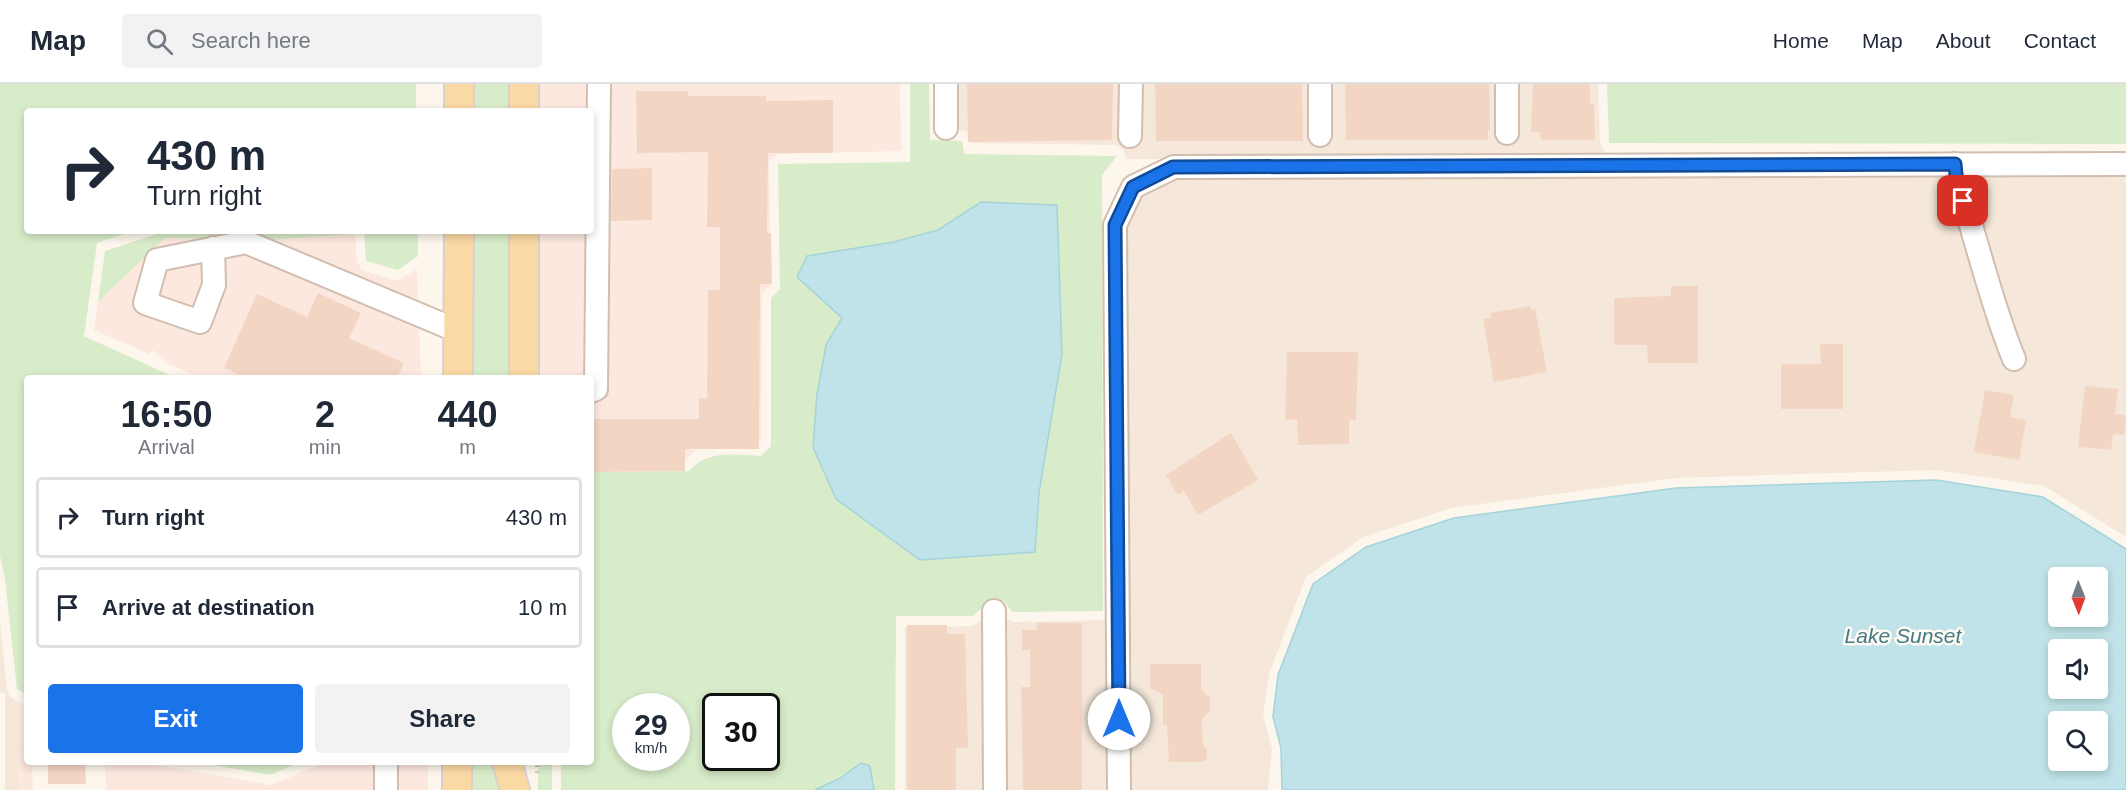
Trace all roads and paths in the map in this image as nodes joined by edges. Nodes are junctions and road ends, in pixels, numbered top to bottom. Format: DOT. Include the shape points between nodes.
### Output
graph roads {
  1 [pos="459,84"];
  2 [pos="525,84"];
  3 [pos="599,84"];
  4 [pos="946,84"];
  5 [pos="1131,84"];
  6 [pos="1320,84"];
  7 [pos="1507,84"];
  8 [pos="459,108"];
  9 [pos="525,108"];
  10 [pos="946,128"];
  11 [pos="1507,134"];
  12 [pos="1320,135"];
  13 [pos="1130,136"];
  14 [pos="1955,164"];
  15 [pos="2126,164"];
  16 [pos="459,234"];
  17 [pos="524,234"];
  18 [pos="213,248"];
  19 [pos="459,330"];
  20 [pos="2014,359"];
  21 [pos="458,375"];
  22 [pos="524,375"];
  23 [pos="594,390"];
  24 [pos="994,611"];
  25 [pos="386,765"];
  26 [pos="457,765"];
  27 [pos="508,765"];
  28 [pos="526,765"];
  29 [pos="386,790"];
  30 [pos="457,790"];
  31 [pos="515,790"];
  32 [pos="526,790"];
  33 [pos="994,790"];
  34 [pos="1119,790"];
  1 -- 8 [label="main road"];
  2 -- 9 [label="main road"];
  3 -- 23 [label="street"];
  4 -- 10 [label="street"];
  5 -- 13 [label="street"];
  6 -- 12 [label="street"];
  7 -- 11 [label="street"];
  14 -- 15 [label="street"];
  14 -- 20 [label="street" via="1957,185 1988,290"];
  14 -- 34 [label="street" via="1173,167 1133,187 1115,225"];
  16 -- 19 [label="main road"];
  17 -- 22 [label="main road"];
  18 -- 19 [label="street" via="246,242"];
  19 -- 21 [label="main road"];
  24 -- 33 [label="street"];
  25 -- 29 [label="street"];
  26 -- 30 [label="main road"];
  27 -- 31 [label="main road"];
  28 -- 32 [label="main road"];
}
